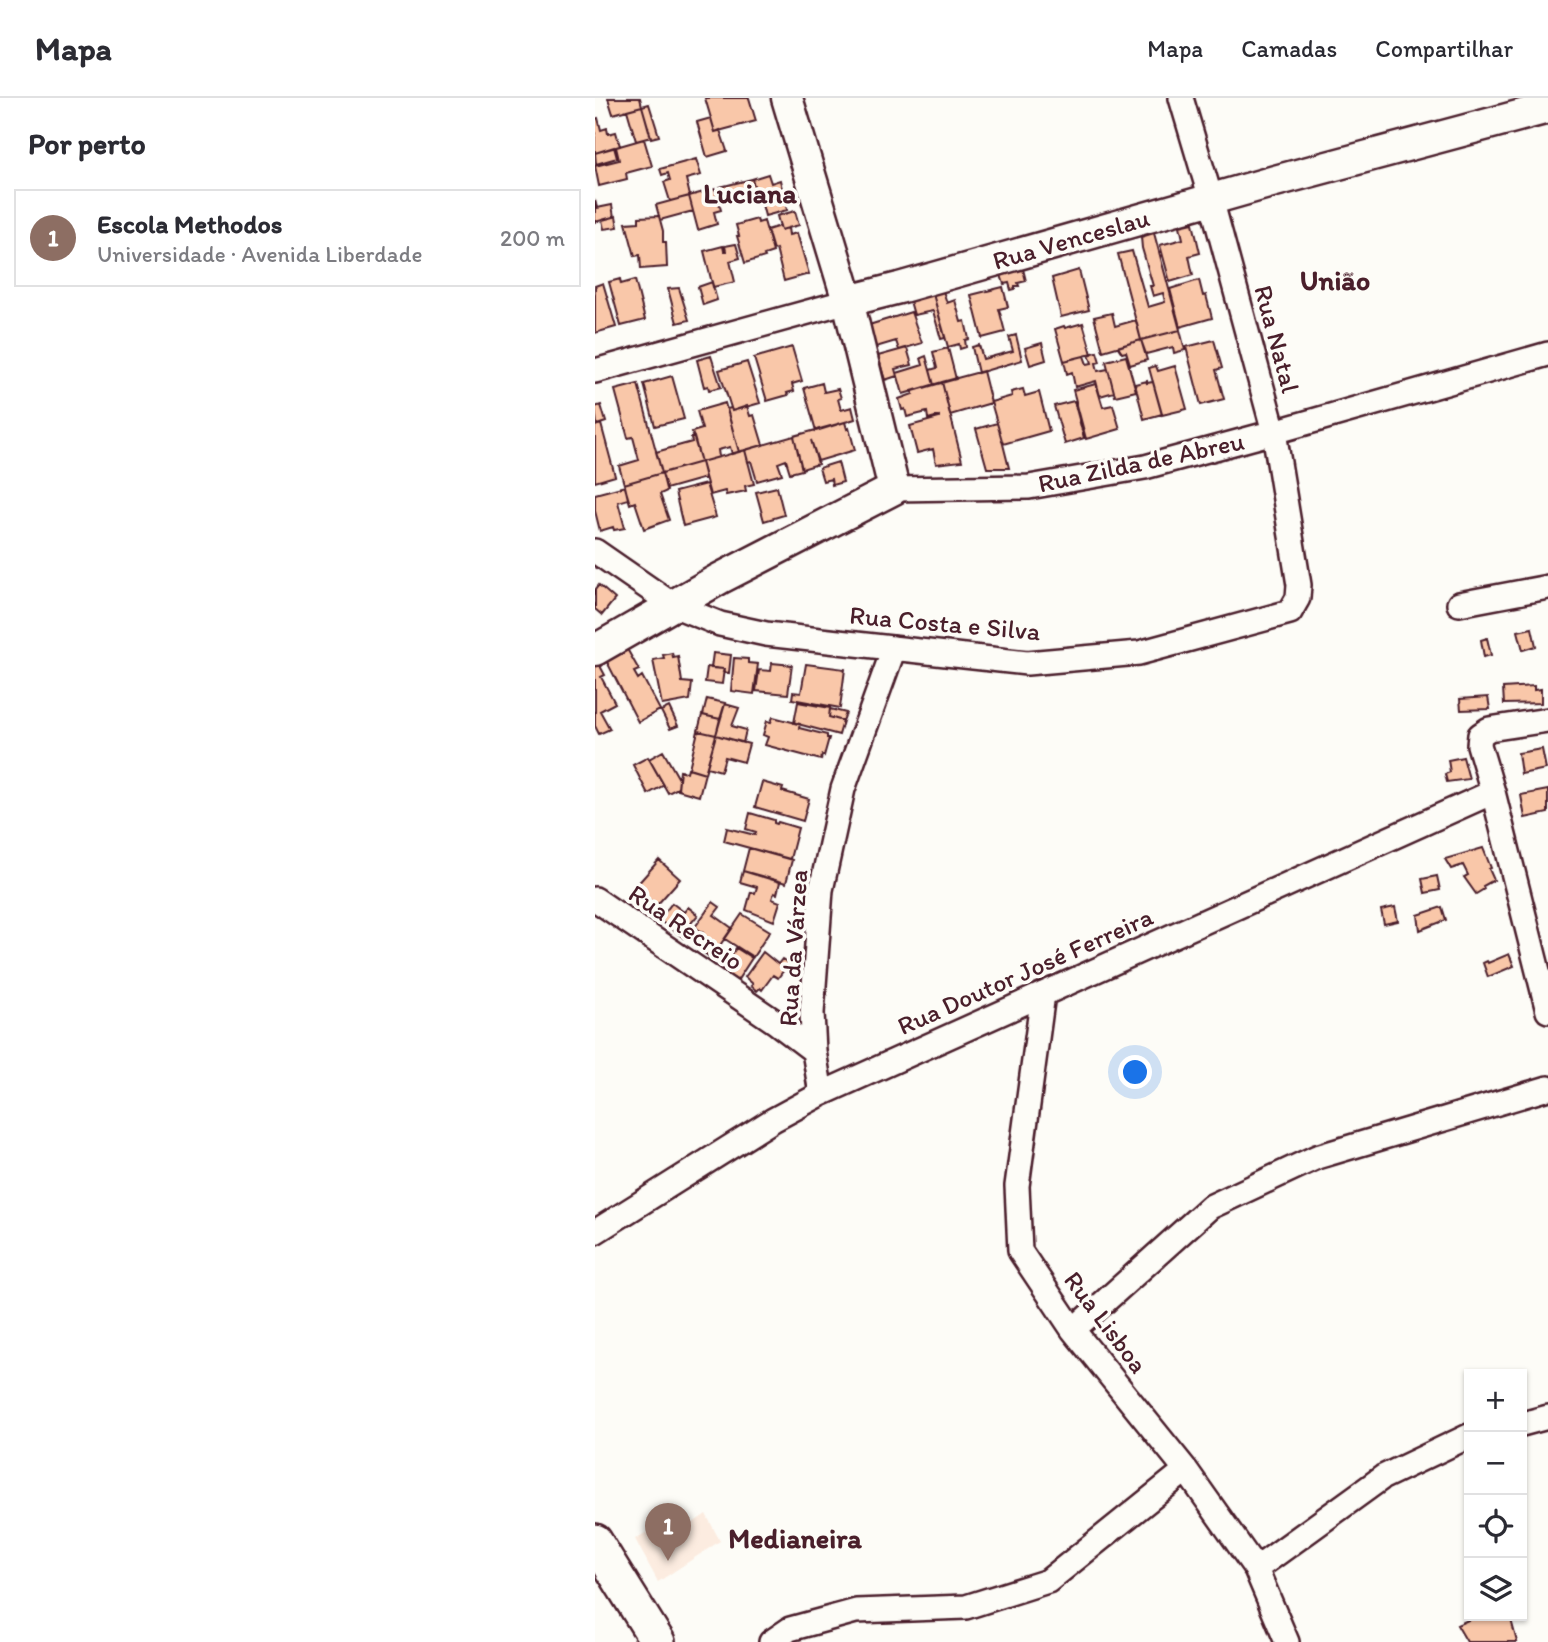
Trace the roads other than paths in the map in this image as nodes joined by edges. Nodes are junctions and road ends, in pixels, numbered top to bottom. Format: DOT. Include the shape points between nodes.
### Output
graph roads {
  1 [pos="787,98"];
  2 [pos="1181,98"];
  3 [pos="1548,108"];
  4 [pos="1211,199"];
  5 [pos="848,301"];
  6 [pos="1548,354"];
  7 [pos="595,371"];
  8 [pos="1274,432"];
  9 [pos="894,489"];
  10 [pos="595,551"];
  11 [pos="1548,587"];
  12 [pos="1298,598"];
  13 [pos="1459,604"];
  14 [pos="673,606"];
  15 [pos="894,648"];
  16 [pos="595,650"];
  17 [pos="1548,720"];
  18 [pos="1493,792"];
  19 [pos="595,899"];
  20 [pos="1544,975"];
  21 [pos="1043,994"];
  22 [pos="1548,1011"];
  23 [pos="814,1051"];
  24 [pos="1548,1088"];
  25 [pos="821,1094"];
  26 [pos="595,1232"];
  27 [pos="1073,1330"];
  28 [pos="1548,1417"];
  29 [pos="1527,1423"];
  30 [pos="1464,1438"];
  31 [pos="1186,1470"];
  32 [pos="595,1541"];
  33 [pos="1257,1569"];
  34 [pos="658,1642"];
  35 [pos="771,1642"];
  36 [pos="1287,1642"];
  1 -- 5 [label="street"];
  2 -- 4 [label="street, Rua Natal"];
  3 -- 4 [label="street, Rua Venceslau"];
  4 -- 5 [label="street, Rua Venceslau"];
  4 -- 8 [label="street, Rua Natal"];
  5 -- 7 [label="street, Rua Venceslau"];
  5 -- 9 [label="street"];
  6 -- 8 [label="street, Rua Zilda de Abreu"];
  8 -- 9 [label="street, Rua Zilda de Abreu" via="1145,467 1029,487"];
  8 -- 12 [label="street, Rua Natal"];
  9 -- 14 [label="street, Rua Zilda de Abreu"];
  10 -- 14 [label="street, Rua Costa e Silva"];
  11 -- 13 [label="street"];
  12 -- 15 [label="street, Rua Costa e Silva" via="1290,612 1139,653 1027,663"];
  14 -- 15 [label="street, Rua Costa e Silva" via="720,624 766,634"];
  14 -- 16 [label="street, Rua Zilda de Abreu"];
  15 -- 23 [label="street, Rua da Várzea" via="843,789 821,890"];
  17 -- 18 [label="street" via="1489,729 1480,735"];
  18 -- 20 [label="street"];
  18 -- 21 [label="street, Rua Doutor José Ferreira"];
  19 -- 23 [label="street, Rua Recreio"];
  20 -- 22 [label="street"];
  21 -- 25 [label="street, Rua Doutor José Ferreira"];
  21 -- 27 [label="street, Rua Lisboa" via="1017,1185 1020,1251"];
  23 -- 25 [label="street, Rua da Várzea"];
  24 -- 27 [label="street" via="1317,1157 1210,1207"];
  25 -- 26 [label="street, Rua Doutor José Ferreira"];
  27 -- 31 [label="street, Rua Lisboa"];
  28 -- 29 [label="street"];
  30 -- 33 [label="street" via="1383,1477"];
  31 -- 33 [label="street, Rua Lisboa"];
  31 -- 35 [label="street" via="1048,1581 966,1606 856,1611 790,1629"];
  32 -- 34 [label="main road"];
  33 -- 36 [label="street, Rua Lisboa"];
}
